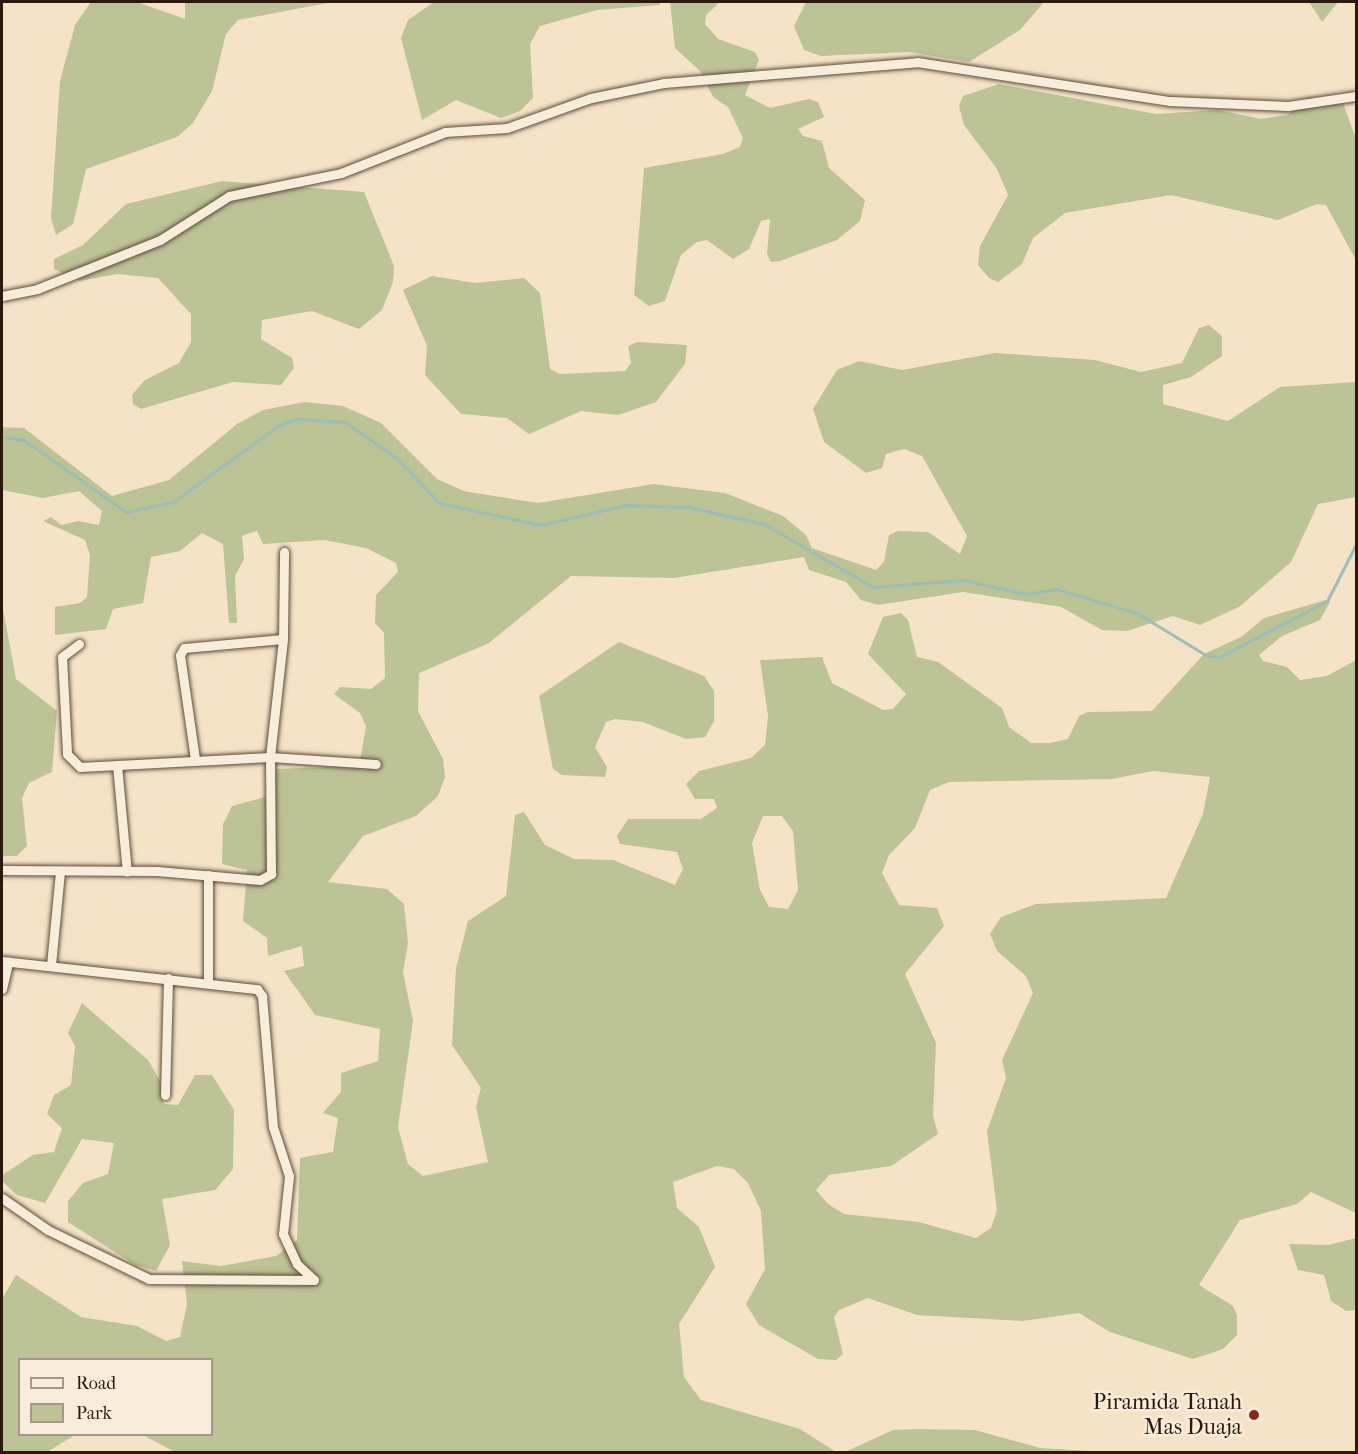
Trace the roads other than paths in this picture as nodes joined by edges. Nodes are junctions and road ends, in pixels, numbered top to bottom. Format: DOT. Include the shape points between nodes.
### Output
graph roads {
  1 [pos="1356,96"];
  2 [pos="2,296"];
  3 [pos="284,552"];
  4 [pos="283,639"];
  5 [pos="79,644"];
  6 [pos="270,757"];
  7 [pos="195,759"];
  8 [pos="376,764"];
  9 [pos="117,765"];
  10 [pos="2,870"];
  11 [pos="60,872"];
  12 [pos="127,872"];
  13 [pos="208,875"];
  14 [pos="5,961"];
  15 [pos="51,965"];
  16 [pos="168,978"];
  17 [pos="208,981"];
  18 [pos="2,989"];
  19 [pos="165,1095"];
  20 [pos="2,1198"];
  1 -- 2 [label="street" via="1288,106 1170,101 917,62 664,83 581,101 507,128 445,132 341,173 229,196 160,240 37,288"];
  3 -- 4 [label="street"];
  4 -- 6 [label="street"];
  4 -- 7 [label="street" via="184,648 180,655"];
  5 -- 9 [label="street" via="62,657 67,754 80,767"];
  6 -- 7 [label="street"];
  6 -- 8 [label="street"];
  6 -- 13 [label="street" via="271,874 260,880"];
  7 -- 9 [label="street"];
  9 -- 12 [label="street"];
  10 -- 11 [label="street"];
  11 -- 12 [label="street"];
  11 -- 15 [label="street"];
  12 -- 13 [label="street"];
  13 -- 17 [label="street"];
  14 -- 15 [label="street"];
  14 -- 18 [label="street"];
  15 -- 16 [label="street"];
  16 -- 17 [label="street"];
  16 -- 19 [label="street"];
  17 -- 20 [label="street" via="249,985 262,996 273,1127 289,1176 283,1234 297,1264 314,1280 149,1279 48,1230"];
}
